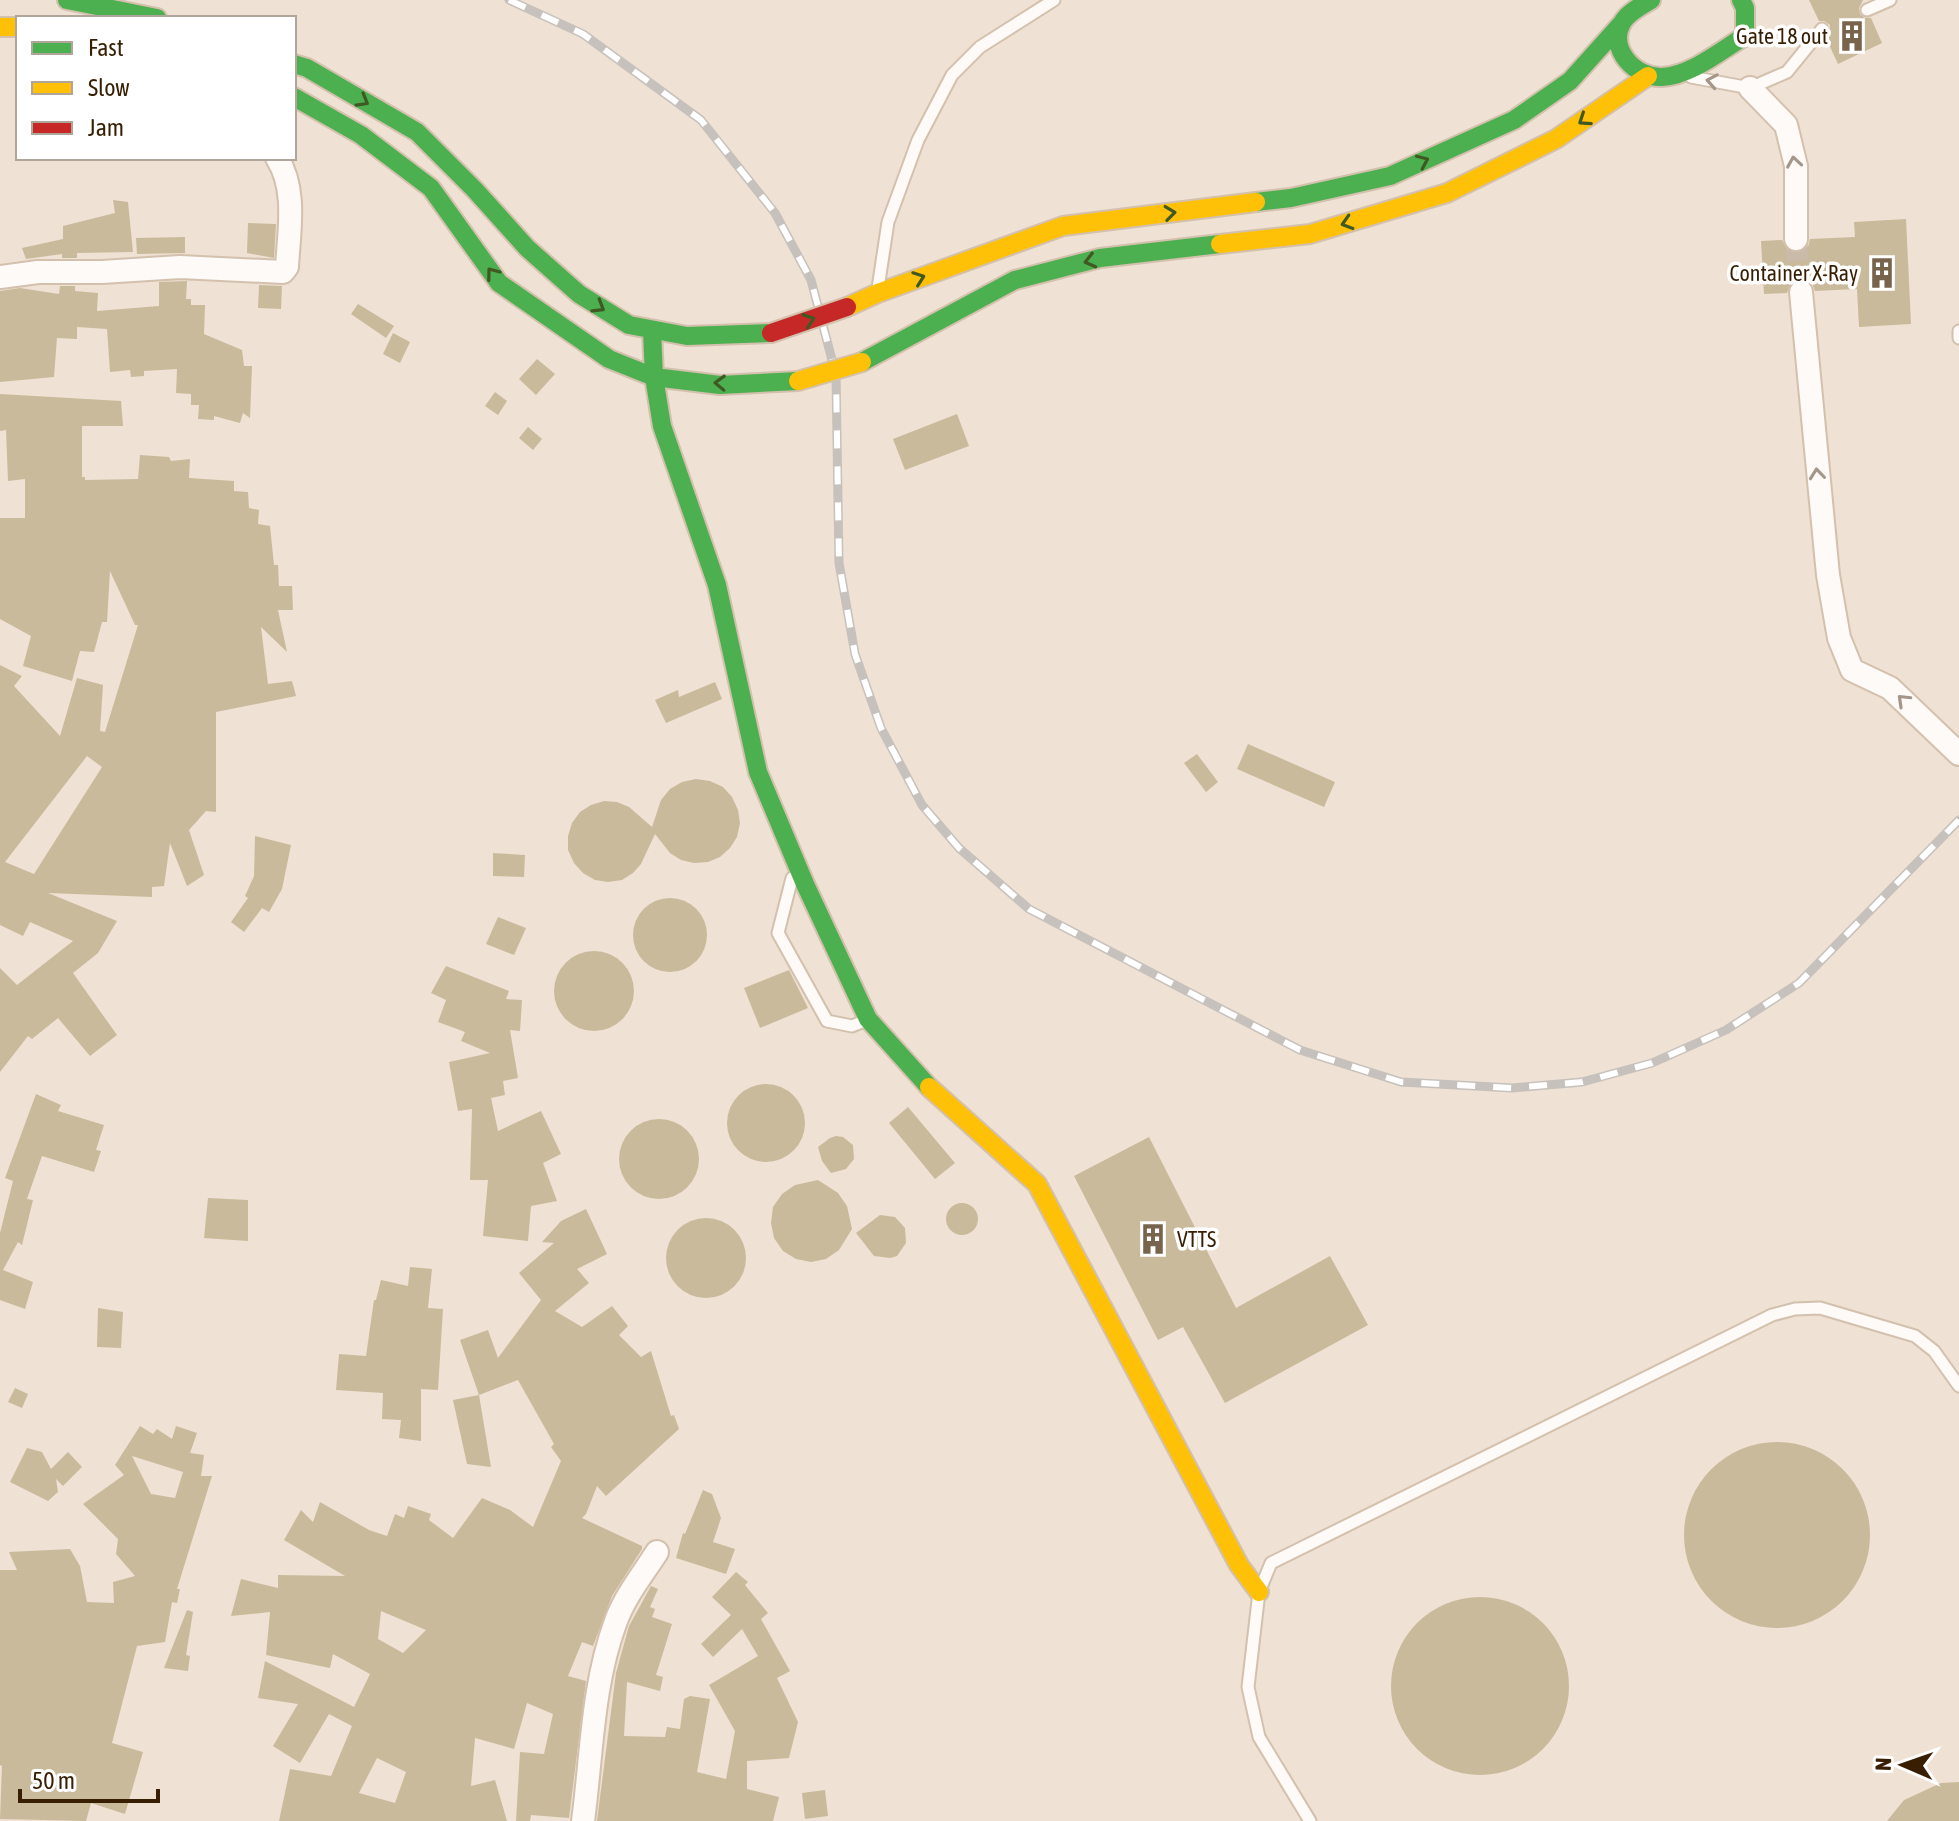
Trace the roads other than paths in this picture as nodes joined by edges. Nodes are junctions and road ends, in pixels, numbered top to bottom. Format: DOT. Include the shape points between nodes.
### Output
graph roads {
  1 [pos="67,0"];
  2 [pos="1054,0"];
  3 [pos="1741,0"];
  4 [pos="1890,0"];
  5 [pos="1644,3"];
  6 [pos="1867,10"];
  7 [pos="147,16"];
  8 [pos="1622,23"];
  9 [pos="1822,29"];
  10 [pos="296,65"];
  11 [pos="1677,75"];
  12 [pos="1648,76"];
  13 [pos="1750,88"];
  14 [pos="296,98"];
  15 [pos="278,160"];
  16 [pos="1796,239"];
  17 [pos="0,277"];
  18 [pos="1801,292"];
  19 [pos="878,293"];
  20 [pos="652,331"];
  21 [pos="1959,331"];
  22 [pos="1959,338"];
  23 [pos="654,377"];
  24 [pos="1959,754"];
  25 [pos="796,862"];
  26 [pos="868,1019"];
  27 [pos="1959,1386"];
  28 [pos="657,1552"];
  29 [pos="1259,1592"];
  30 [pos="583,1821"];
  31 [pos="1310,1821"];
  1 -- 7 [label="main road"];
  2 -- 19 [label="lane" via="980,47 952,75 918,140 888,222"];
  3 -- 11 [label="main road" via="1745,36"];
  4 -- 6 [label="lane"];
  5 -- 8 [label="main road"];
  8 -- 12 [label="main road" via="1618,34 1624,57"];
  19 -- 8 [label="main road, one-way" via="1063,226 1291,198 1390,176 1514,120 1570,81"];
  9 -- 13 [label="lane" via="1787,72"];
  10 -- 20 [label="main road, one-way" via="417,132 527,248 579,294 629,325"];
  11 -- 12 [label="main road"];
  13 -- 11 [label="lane, one-way"];
  12 -- 23 [label="main road, one-way, bridge" via="1556,139 1447,193 1310,234 1100,258 1015,280 862,362 798,381 720,385"];
  16 -- 13 [label="street, one-way" via="1796,166 1786,125"];
  23 -- 14 [label="main road, one-way" via="609,359 499,283 431,188 361,135"];
  15 -- 17 [label="street" via="289,190 283,272 180,267"];
  24 -- 18 [label="street, one-way" via="1890,688 1852,670 1839,638"];
  20 -- 19 [label="main road, one-way, bridge" via="687,336 771,333"];
  20 -- 23 [label="main road"];
  21 -- 22 [label="lane"];
  23 -- 25 [label="main road" via="662,426 717,585 758,772"];
  25 -- 26 [label="main road"];
  25 -- 26 [label="lane" via="778,933 827,1021 852,1026"];
  26 -- 29 [label="main road" via="922,1081 1037,1184 1239,1565"];
  27 -- 29 [label="lane" via="1934,1351 1915,1336 1820,1308 1772,1315 1271,1563"];
  28 -- 30 [label="street" via="627,1598 610,1642 597,1692"];
  29 -- 31 [label="lane" via="1248,1687 1259,1737"];
}
